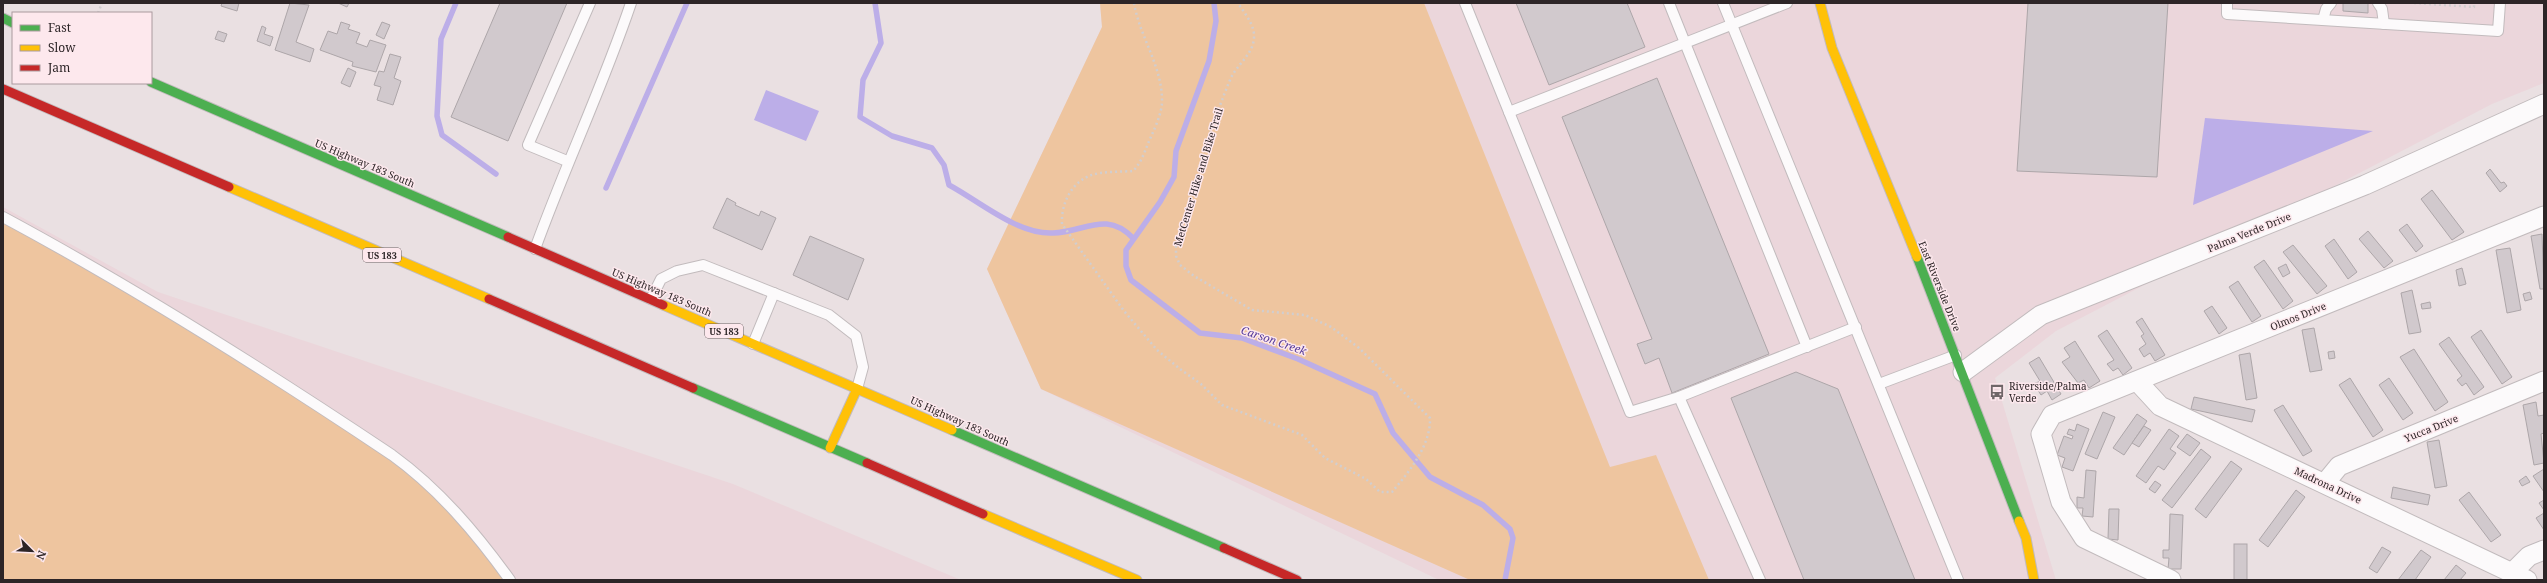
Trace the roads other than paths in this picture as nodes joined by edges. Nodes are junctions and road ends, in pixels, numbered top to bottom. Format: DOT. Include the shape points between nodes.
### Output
graph roads {
  1 [pos="590,3"];
  2 [pos="631,3"];
  3 [pos="1465,3"];
  4 [pos="1668,3"];
  5 [pos="1723,3"];
  6 [pos="1787,3"];
  7 [pos="1820,3"];
  8 [pos="2228,3"];
  9 [pos="2331,3"];
  10 [pos="2378,3"];
  11 [pos="2500,3"];
  12 [pos="3,18"];
  13 [pos="2323,20"];
  14 [pos="12,22"];
  15 [pos="1732,24"];
  16 [pos="2384,24"];
  17 [pos="1685,43"];
  18 [pos="152,82"];
  19 [pos="3,89"];
  20 [pos="2544,104"];
  21 [pos="1509,112"];
  22 [pos="567,161"];
  23 [pos="2544,216"];
  24 [pos="3,217"];
  25 [pos="535,249"];
  26 [pos="774,294"];
  27 [pos="651,299"];
  28 [pos="1856,327"];
  29 [pos="753,344"];
  30 [pos="1807,347"];
  31 [pos="1959,364"];
  32 [pos="2137,381"];
  33 [pos="2544,381"];
  34 [pos="1879,384"];
  35 [pos="857,388"];
  36 [pos="1679,397"];
  37 [pos="830,448"];
  38 [pos="2325,483"];
  39 [pos="2544,550"];
  40 [pos="2519,577"];
  41 [pos="510,580"];
  42 [pos="1137,580"];
  43 [pos="1297,580"];
  44 [pos="1760,580"];
  45 [pos="1958,580"];
  46 [pos="2034,580"];
  47 [pos="2171,580"];
  1 -- 22 [label="lane" via="528,145"];
  2 -- 22 [label="lane"];
  3 -- 21 [label="lane"];
  4 -- 17 [label="lane"];
  5 -- 15 [label="lane"];
  6 -- 15 [label="lane"];
  7 -- 31 [label="main road, East Riverside Drive" via="1832,48"];
  8 -- 13 [label="lane" via="2227,14"];
  9 -- 13 [label="lane"];
  10 -- 16 [label="lane" via="2382,9"];
  11 -- 16 [label="lane" via="2498,31"];
  12 -- 14 [label="main road"];
  13 -- 16 [label="lane"];
  15 -- 17 [label="lane"];
  15 -- 28 [label="lane"];
  17 -- 21 [label="lane"];
  17 -- 30 [label="lane"];
  18 -- 25 [label="main road, US Highway 183 South / US 183"];
  19 -- 37 [label="main road, US 183"];
  20 -- 31 [label="street, Palma Verde Drive" via="2365,185 2041,315"];
  21 -- 36 [label="lane" via="1630,412"];
  22 -- 25 [label="lane"];
  23 -- 32 [label="street, Olmos Drive"];
  24 -- 41 [label="lane" via="98,268 220,342 416,472 485,545"];
  25 -- 27 [label="main road, US Highway 183 South / US 183"];
  26 -- 27 [label="lane" via="703,265 677,271 661,279"];
  26 -- 29 [label="lane"];
  26 -- 35 [label="lane" via="828,315 856,336 863,367"];
  27 -- 29 [label="main road, US Highway 183 South / US 183"];
  28 -- 30 [label="lane"];
  28 -- 34 [label="lane"];
  29 -- 35 [label="main road, US Highway 183 South / US 183"];
  30 -- 36 [label="lane"];
  31 -- 34 [label="lane"];
  31 -- 46 [label="main road, East Riverside Drive" via="2026,538"];
  32 -- 38 [label="street, Madrona Drive" via="2160,406"];
  32 -- 47 [label="street, Olmos Drive" via="2052,415 2041,434 2061,502 2084,538"];
  33 -- 38 [label="street, Yucca Drive" via="2339,466"];
  34 -- 45 [label="lane"];
  35 -- 37 [label="main road"];
  35 -- 43 [label="main road, US Highway 183 South / US 183"];
  36 -- 44 [label="lane"];
  37 -- 42 [label="main road, US 183"];
  38 -- 40 [label="street, Madrona Drive"];
  39 -- 40 [label="street" via="2529,556"];
}
